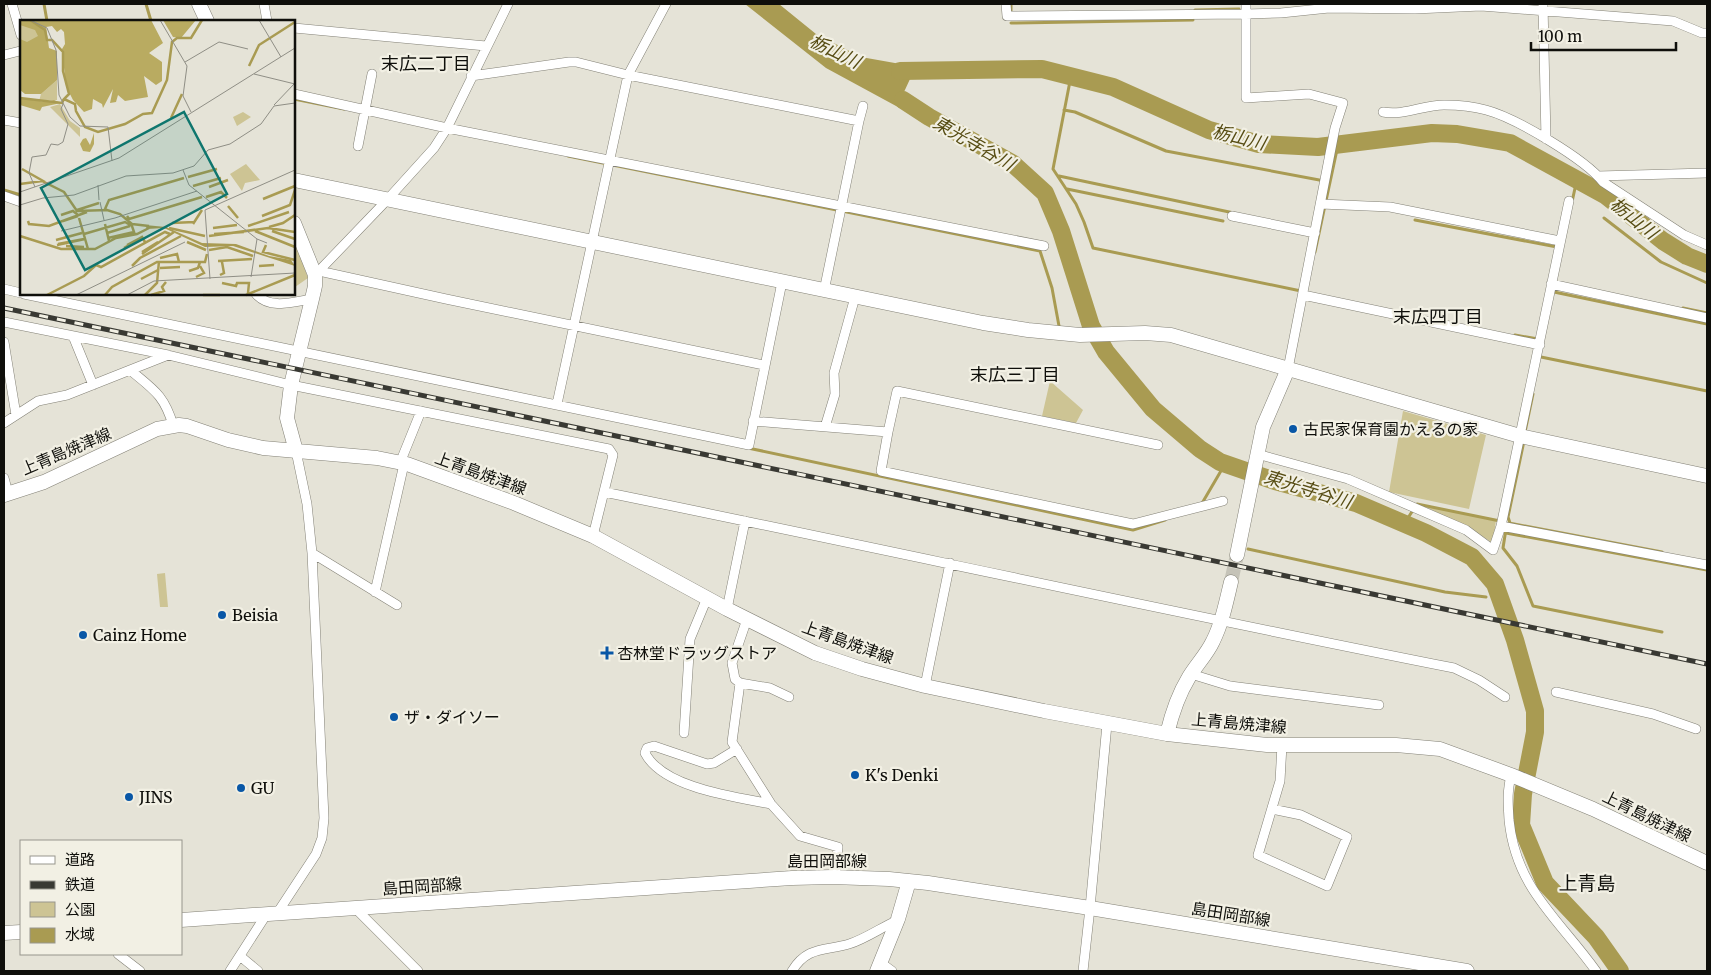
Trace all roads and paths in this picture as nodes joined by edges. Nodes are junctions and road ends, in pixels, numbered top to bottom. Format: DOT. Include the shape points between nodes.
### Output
graph roads {
  1 [pos="12,4"];
  2 [pos="199,4"];
  3 [pos="264,4"];
  4 [pos="508,4"];
  5 [pos="666,4"];
  6 [pos="1006,4"];
  7 [pos="1246,4"];
  8 [pos="1543,7"];
  9 [pos="1246,14"];
  10 [pos="207,20"];
  11 [pos="267,20"];
  12 [pos="295,28"];
  13 [pos="20,32"];
  14 [pos="1707,33"];
  15 [pos="486,46"];
  16 [pos="20,51"];
  17 [pos="4,55"];
  18 [pos="372,74"];
  19 [pos="628,75"];
  20 [pos="471,76"];
  21 [pos="295,94"];
  22 [pos="863,106"];
  23 [pos="1383,112"];
  24 [pos="365,113"];
  25 [pos="4,120"];
  26 [pos="859,121"];
  27 [pos="20,123"];
  28 [pos="447,128"];
  29 [pos="1546,139"];
  30 [pos="358,146"];
  31 [pos="610,161"];
  32 [pos="1707,173"];
  33 [pos="1598,176"];
  34 [pos="295,180"];
  35 [pos="4,196"];
  36 [pos="387,200"];
  37 [pos="1569,201"];
  38 [pos="20,202"];
  39 [pos="1321,204"];
  40 [pos="842,206"];
  41 [pos="1232,216"];
  42 [pos="295,225"];
  43 [pos="1315,233"];
  44 [pos="1560,241"];
  45 [pos="592,242"];
  46 [pos="1707,245"];
  47 [pos="1044,246"];
  48 [pos="317,273"];
  49 [pos="782,282"];
  50 [pos="1552,284"];
  51 [pos="4,289"];
  52 [pos="824,291"];
  53 [pos="20,292"];
  54 [pos="32,295"];
  55 [pos="257,295"];
  56 [pos="1303,295"];
  57 [pos="854,297"];
  58 [pos="312,299"];
  59 [pos="1707,318"];
  60 [pos="4,322"];
  61 [pos="574,326"];
  62 [pos="73,336"];
  63 [pos="4,342"];
  64 [pos="1540,345"];
  65 [pos="300,352"];
  66 [pos="168,355"];
  67 [pos="764,365"];
  68 [pos="1288,368"];
  69 [pos="130,370"];
  70 [pos="93,385"];
  71 [pos="291,385"];
  72 [pos="557,404"];
  73 [pos="421,411"];
  74 [pos="16,415"];
  75 [pos="753,421"];
  76 [pos="4,423"];
  77 [pos="173,425"];
  78 [pos="825,427"];
  79 [pos="888,432"];
  80 [pos="1520,436"];
  81 [pos="1158,446"];
  82 [pos="296,451"];
  83 [pos="1256,457"];
  84 [pos="402,463"];
  85 [pos="1707,476"];
  86 [pos="4,478"];
  87 [pos="604,492"];
  88 [pos="6,494"];
  89 [pos="1223,501"];
  90 [pos="745,521"];
  91 [pos="1501,526"];
  92 [pos="593,536"];
  93 [pos="312,553"];
  94 [pos="1237,555"];
  95 [pos="950,563"];
  96 [pos="1707,565"];
  97 [pos="1230,582"];
  98 [pos="375,592"];
  99 [pos="707,598"];
  100 [pos="397,605"];
  101 [pos="727,609"];
  102 [pos="747,619"];
  103 [pos="1221,622"];
  104 [pos="1191,674"];
  105 [pos="740,683"];
  106 [pos="925,686"];
  107 [pos="1556,692"];
  108 [pos="789,697"];
  109 [pos="1505,697"];
  110 [pos="1379,704"];
  111 [pos="1108,724"];
  112 [pos="1696,730"];
  113 [pos="684,733"];
  114 [pos="1167,734"];
  115 [pos="1282,745"];
  116 [pos="737,749"];
  117 [pos="1511,775"];
  118 [pos="771,804"];
  119 [pos="1272,809"];
  120 [pos="1707,863"];
  121 [pos="835,877"];
  122 [pos="909,881"];
  123 [pos="1090,908"];
  124 [pos="356,909"];
  125 [pos="271,915"];
  126 [pos="182,920"];
  127 [pos="898,920"];
  128 [pos="20,932"];
  129 [pos="4,933"];
  130 [pos="119,955"];
  131 [pos="240,956"];
  132 [pos="879,967"];
  133 [pos="140,971"];
  134 [pos="230,971"];
  135 [pos="258,971"];
  136 [pos="418,971"];
  137 [pos="792,971"];
  138 [pos="892,971"];
  139 [pos="1083,971"];
  140 [pos="1467,971"];
  141 [pos="1596,971"];
  1 -- 13 [label="street"];
  2 -- 10 [label="main road"];
  3 -- 11 [label="street"];
  4 -- 15 [label="street"];
  5 -- 19 [label="street"];
  6 -- 9 [label="street" via="1007,16"];
  7 -- 9 [label="street"];
  8 -- 9 [label="street" via="1329,8"];
  8 -- 14 [label="street" via="1673,21"];
  8 -- 29 [label="street"];
  9 -- 39 [label="street" via="1246,98 1309,94 1343,103"];
  12 -- 15 [label="street"];
  15 -- 20 [label="street"];
  16 -- 17 [label="street"];
  18 -- 24 [label="street"];
  19 -- 20 [label="street" via="569,62"];
  19 -- 26 [label="street"];
  19 -- 31 [label="street"];
  20 -- 28 [label="street"];
  21 -- 24 [label="street"];
  22 -- 26 [label="street"];
  23 -- 29 [label="street" via="1392,114 1441,105 1464,106 1510,119"];
  24 -- 28 [label="street"];
  24 -- 30 [label="street"];
  25 -- 27 [label="street"];
  26 -- 40 [label="street"];
  28 -- 31 [label="street"];
  28 -- 36 [label="street" via="434,148"];
  29 -- 33 [label="street"];
  31 -- 40 [label="street"];
  31 -- 45 [label="street"];
  32 -- 33 [label="street"];
  33 -- 46 [label="street" via="1678,230"];
  34 -- 36 [label="main road"];
  35 -- 38 [label="street"];
  36 -- 45 [label="main road"];
  36 -- 48 [label="street"];
  37 -- 44 [label="street"];
  39 -- 43 [label="street"];
  39 -- 44 [label="street" via="1390,207"];
  40 -- 47 [label="street"];
  40 -- 52 [label="street"];
  41 -- 43 [label="street"];
  42 -- 48 [label="main road"];
  43 -- 56 [label="street"];
  44 -- 50 [label="street"];
  45 -- 49 [label="main road"];
  45 -- 61 [label="street"];
  48 -- 58 [label="main road"];
  48 -- 61 [label="street"];
  49 -- 52 [label="main road"];
  49 -- 67 [label="street"];
  50 -- 59 [label="street"];
  50 -- 64 [label="street"];
  51 -- 53 [label="street"];
  52 -- 57 [label="main road"];
  54 -- 65 [label="street"];
  55 -- 58 [label="street" via="274,304"];
  56 -- 64 [label="street"];
  56 -- 68 [label="street"];
  57 -- 68 [label="main road" via="1028,330 1171,335"];
  57 -- 78 [label="street" via="834,373 835,394"];
  58 -- 65 [label="main road"];
  60 -- 62 [label="street"];
  61 -- 67 [label="street"];
  61 -- 72 [label="street"];
  62 -- 66 [label="street"];
  62 -- 70 [label="street"];
  63 -- 74 [label="street"];
  64 -- 80 [label="street"];
  65 -- 71 [label="main road"];
  65 -- 72 [label="street"];
  66 -- 69 [label="street"];
  66 -- 71 [label="street"];
  67 -- 75 [label="street"];
  68 -- 80 [label="main road"];
  68 -- 83 [label="main road" via="1263,427"];
  69 -- 70 [label="street"];
  69 -- 77 [label="street" via="160,396"];
  70 -- 74 [label="street" via="38,401"];
  71 -- 73 [label="street"];
  71 -- 82 [label="main road" via="287,418"];
  72 -- 75 [label="street" via="749,445"];
  73 -- 84 [label="street"];
  73 -- 87 [label="street" via="610,449 613,455"];
  74 -- 76 [label="street"];
  75 -- 78 [label="street"];
  77 -- 82 [label="main road, 上青島焼津線" via="187,426 239,443"];
  77 -- 88 [label="main road, 上青島焼津線" via="44,482"];
  78 -- 79 [label="street"];
  79 -- 81 [label="street" via="897,391"];
  79 -- 89 [label="street" via="881,472 1133,524"];
  80 -- 85 [label="main road"];
  80 -- 91 [label="street"];
  82 -- 84 [label="main road, 上青島焼津線"];
  82 -- 93 [label="street" via="307,504"];
  83 -- 91 [label="street" via="1348,479 1466,530 1493,550"];
  83 -- 94 [label="main road"];
  84 -- 92 [label="main road, 上青島焼津線" via="514,503"];
  84 -- 98 [label="street"];
  86 -- 88 [label="street"];
  87 -- 90 [label="street"];
  87 -- 92 [label="street"];
  90 -- 95 [label="street"];
  90 -- 101 [label="street"];
  91 -- 96 [label="street"];
  92 -- 99 [label="main road, 上青島焼津線"];
  93 -- 98 [label="street"];
  93 -- 125 [label="street" via="324,818 322,838 316,854"];
  95 -- 103 [label="street"];
  95 -- 106 [label="street"];
  97 -- 103 [label="main road"];
  98 -- 100 [label="street"];
  99 -- 101 [label="main road, 上青島焼津線"];
  99 -- 113 [label="street" via="690,639"];
  101 -- 102 [label="main road, 上青島焼津線"];
  102 -- 105 [label="street" via="732,663 734,679"];
  102 -- 106 [label="main road, 上青島焼津線" via="814,653"];
  103 -- 104 [label="main road" via="1202,660"];
  103 -- 109 [label="street" via="1454,668"];
  104 -- 110 [label="street" via="1230,686"];
  104 -- 114 [label="main road" via="1174,705"];
  105 -- 108 [label="street" via="770,688"];
  105 -- 116 [label="street" via="732,742"];
  106 -- 111 [label="main road, 上青島焼津線"];
  107 -- 112 [label="street" via="1654,714"];
  111 -- 114 [label="main road, 上青島焼津線"];
  111 -- 123 [label="street"];
  114 -- 115 [label="main road, 上青島焼津線"];
  115 -- 117 [label="main road, 上青島焼津線" via="1396,745 1440,749"];
  115 -- 119 [label="street" via="1280,781"];
  116 -- 118 [label="street"];
  116 -- 118 [label="street" via="707,764 654,746 647,748 645,753 653,765 672,779 701,790"];
  117 -- 120 [label="main road, 上青島焼津線" via="1593,809"];
  117 -- 141 [label="street" via="1507,793 1510,828 1524,877 1543,906"];
  118 -- 121 [label="street" via="800,836 838,847"];
  119 -- 119 [label="street" via="1258,855 1327,886 1346,837 1301,816"];
  121 -- 122 [label="main road, 島田岡部線"];
  121 -- 124 [label="main road, 島田岡部線"];
  122 -- 123 [label="main road, 島田岡部線"];
  122 -- 127 [label="main road"];
  123 -- 139 [label="street"];
  123 -- 140 [label="main road, 島田岡部線"];
  124 -- 125 [label="main road, 島田岡部線"];
  124 -- 136 [label="street"];
  125 -- 126 [label="main road, 島田岡部線"];
  125 -- 131 [label="street"];
  127 -- 132 [label="main road"];
  127 -- 137 [label="street" via="849,944 811,952"];
  128 -- 129 [label="main road"];
  130 -- 133 [label="street"];
  131 -- 134 [label="street"];
  131 -- 135 [label="street"];
  132 -- 138 [label="street"];
}
